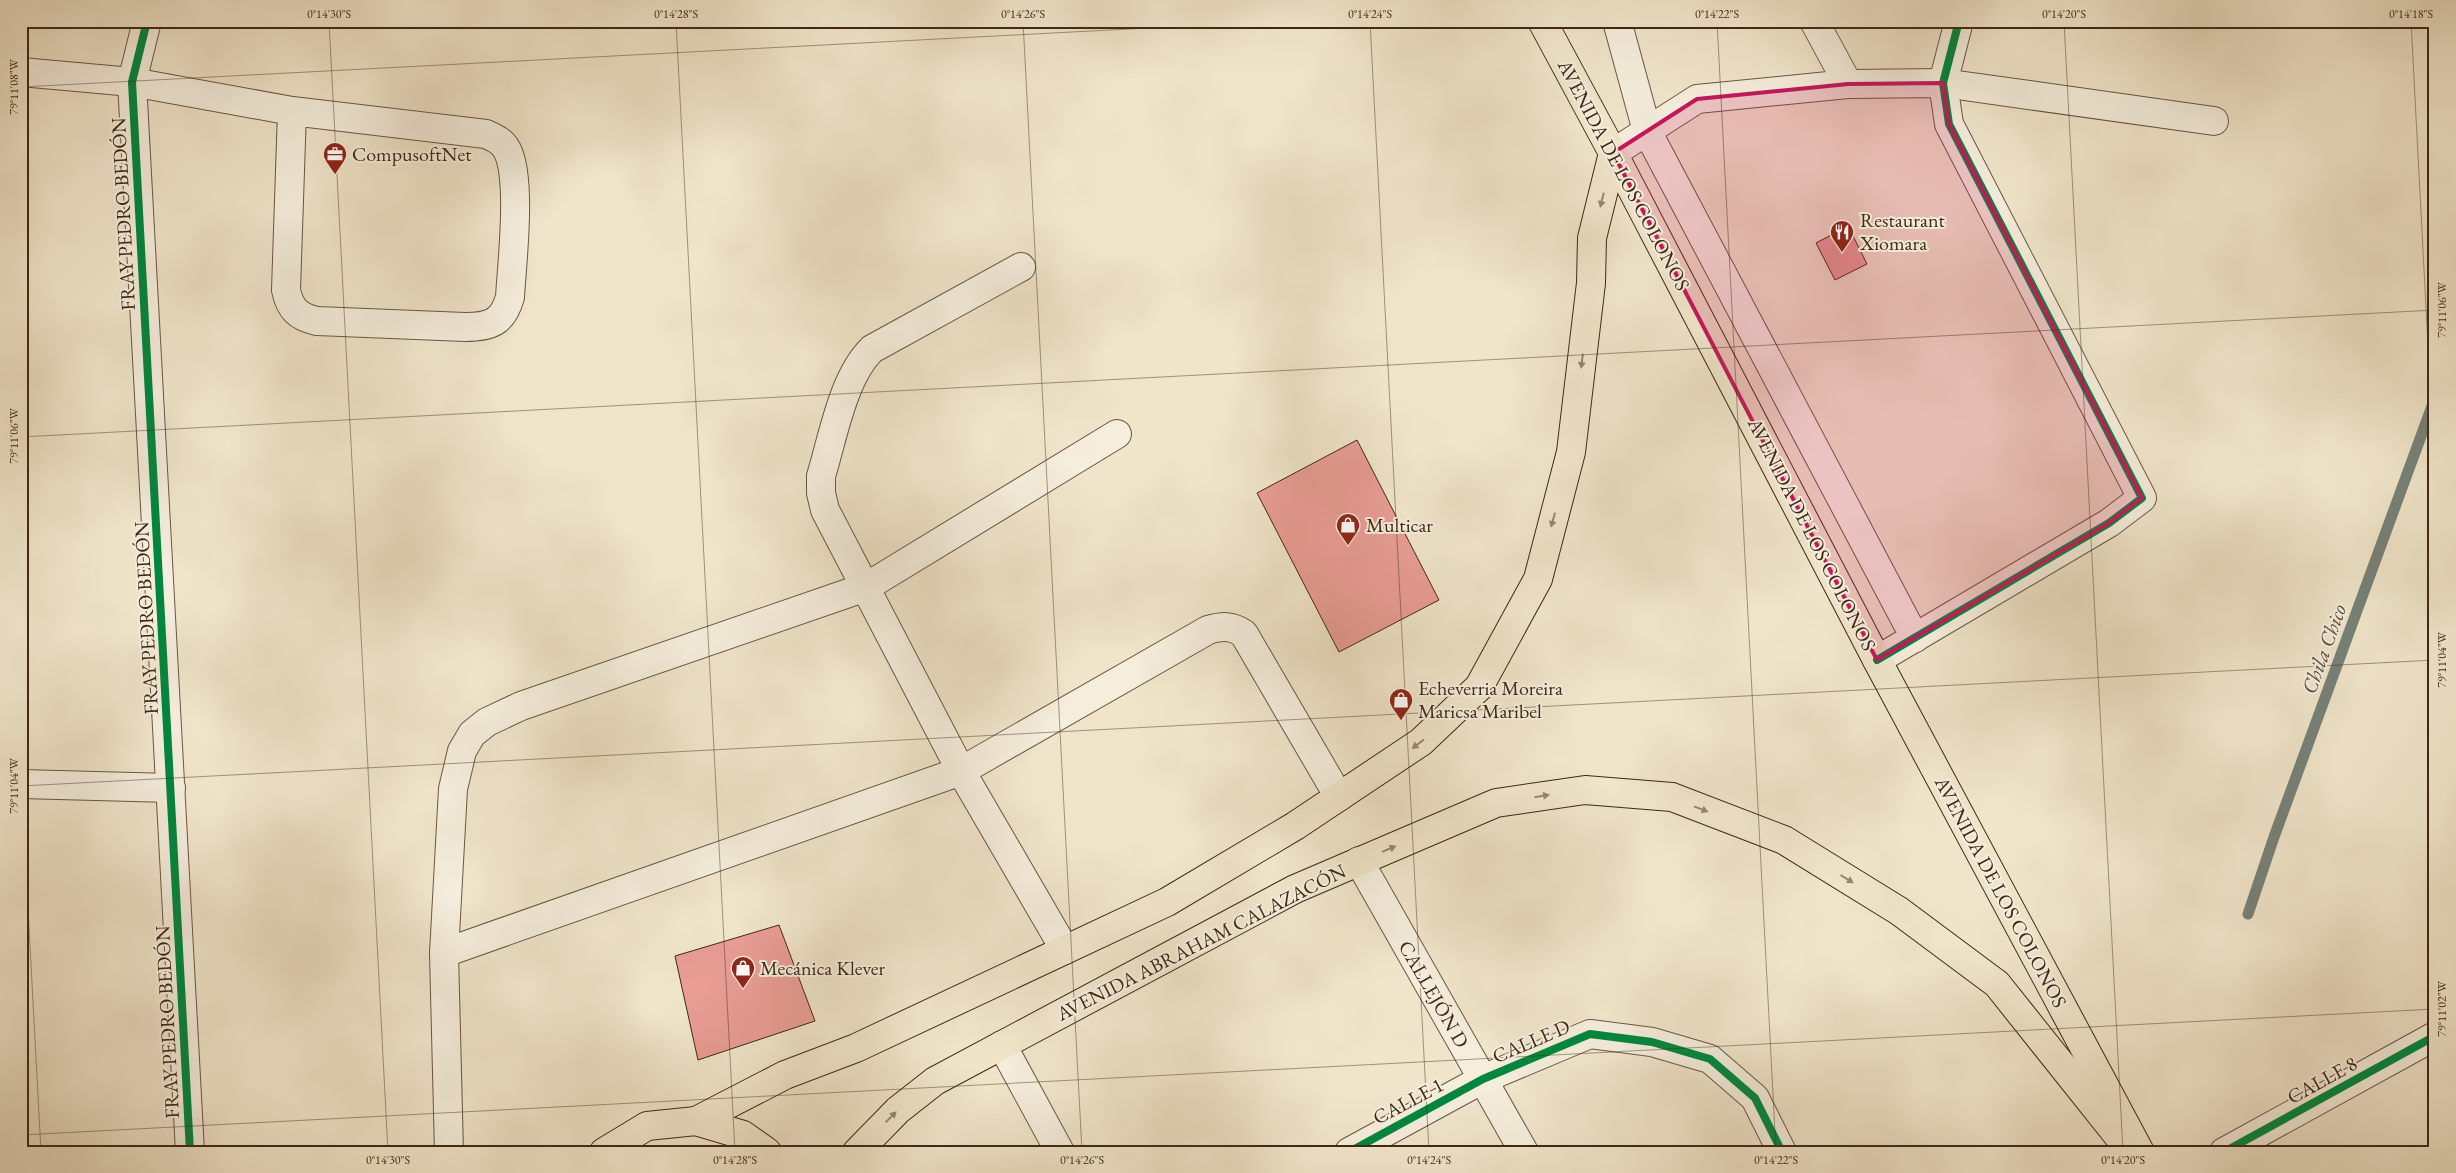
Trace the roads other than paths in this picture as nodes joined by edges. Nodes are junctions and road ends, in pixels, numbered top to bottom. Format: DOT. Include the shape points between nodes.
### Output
graph roads {
  1 [pos="146,21"];
  2 [pos="1617,21"];
  3 [pos="1814,21"];
  4 [pos="1959,21"];
  5 [pos="1539,22"];
  6 [pos="21,72"];
  7 [pos="132,82"];
  8 [pos="1943,82"];
  9 [pos="1848,84"];
  10 [pos="292,111"];
  11 [pos="2214,121"];
  12 [pos="1647,131"];
  13 [pos="1613,153"];
  14 [pos="1021,267"];
  15 [pos="1117,434"];
  16 [pos="866,587"];
  17 [pos="1916,638"];
  18 [pos="1877,660"];
  19 [pos="961,771"];
  20 [pos="21,784"];
  21 [pos="171,788"];
  22 [pos="1339,797"];
  23 [pos="1359,861"];
  24 [pos="1066,950"];
  25 [pos="444,953"];
  26 [pos="2433,1041"];
  27 [pos="1002,1045"];
  28 [pos="1483,1079"];
  29 [pos="696,1121"];
  30 [pos="602,1151"];
  31 [pos="190,1152"];
  32 [pos="449,1152"];
  33 [pos="767,1152"];
  34 [pos="857,1152"];
  35 [pos="1060,1152"];
  36 [pos="1349,1152"];
  37 [pos="1524,1152"];
  38 [pos="1782,1152"];
  39 [pos="2131,1152"];
  40 [pos="2140,1152"];
  41 [pos="2224,1152"];
  1 -- 7 [label="street, FRAY PEDRO BEDÓN"];
  2 -- 12 [label="street"];
  3 -- 9 [label="street"];
  4 -- 8 [label="street"];
  5 -- 13 [label="main road, AVENIDA DE LOS COLONOS"];
  6 -- 7 [label="street"];
  7 -- 10 [label="street"];
  7 -- 21 [label="street, FRAY PEDRO BEDÓN"];
  8 -- 9 [label="street"];
  8 -- 11 [label="street"];
  8 -- 17 [label="street" via="1949,124 2142,498 2109,523"];
  9 -- 12 [label="street" via="1697,98"];
  10 -- 10 [label="street" via="286,290 294,311 303,318 317,320 465,327 495,322 506,311 510,297 515,181 507,150 499,140 486,134"];
  12 -- 13 [label="street"];
  12 -- 17 [label="street"];
  13 -- 18 [label="main road, AVENIDA DE LOS COLONOS"];
  13 -- 22 [label="main road, one-way" via="1592,238 1592,283 1571,452 1538,579 1479,687 1421,742"];
  14 -- 16 [label="street" via="872,349 851,377 821,476 821,494 825,510"];
  15 -- 16 [label="street"];
  16 -- 19 [label="street"];
  16 -- 25 [label="street" via="521,706 487,722 472,734 462,751 453,789"];
  17 -- 18 [label="street"];
  18 -- 40 [label="main road, AVENIDA DE LOS COLONOS"];
  19 -- 22 [label="street" via="1208,630 1222,626 1235,628 1244,634"];
  19 -- 24 [label="street"];
  19 -- 25 [label="street"];
  20 -- 21 [label="street"];
  21 -- 31 [label="street, FRAY PEDRO BEDÓN"];
  22 -- 24 [label="main road" via="1167,902"];
  23 -- 27 [label="main road, AVENIDA ABRAHAM CALAZACÓN" via="1295,889"];
  23 -- 28 [label="street, CALLEJÓN D"];
  23 -- 39 [label="main road, AVENIDA ABRAHAM CALAZACÓN, one-way" via="1496,803 1585,790 1672,797 1784,840 1899,911 1997,984"];
  24 -- 29 [label="main road" via="856,1048 785,1075"];
  25 -- 32 [label="street"];
  26 -- 41 [label="street, CALLE 8"];
  34 -- 27 [label="main road, AVENIDA ABRAHAM CALAZACÓN, one-way" via="898,1110 935,1081"];
  27 -- 35 [label="street"];
  28 -- 36 [label="street, CALLE 1"];
  28 -- 37 [label="street, CALLEJÓN D"];
  28 -- 38 [label="street, CALLE D" via="1590,1034 1652,1042 1710,1059 1755,1098"];
  29 -- 30 [label="main road" via="647,1126"];
  29 -- 33 [label="main road" via="744,1134"];
}
